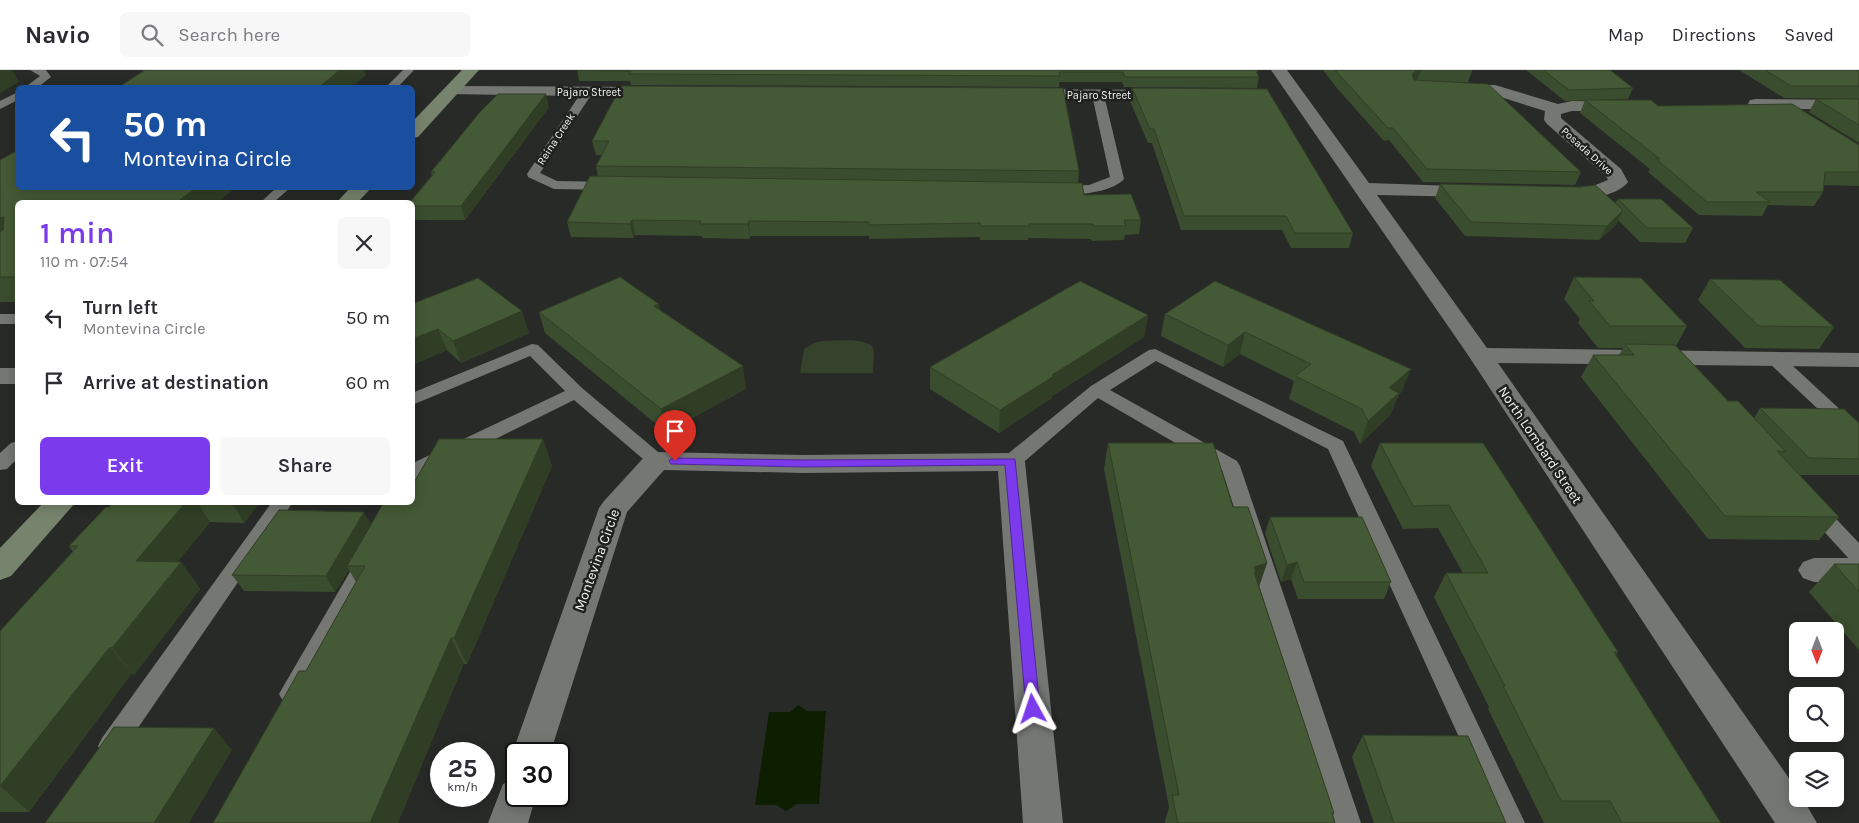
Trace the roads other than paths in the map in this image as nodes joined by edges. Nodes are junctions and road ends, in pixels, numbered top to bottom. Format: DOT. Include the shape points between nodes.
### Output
graph roads {
  1 [pos="35,70"];
  2 [pos="409,70"];
  3 [pos="471,70"];
  4 [pos="1279,70"];
  5 [pos="34,85"];
  6 [pos="393,85"];
  7 [pos="1438,89"];
  8 [pos="452,91"];
  9 [pos="587,92"];
  10 [pos="666,92"];
  11 [pos="1011,94"];
  12 [pos="1098,95"];
  13 [pos="1187,95"];
  14 [pos="15,97"];
  15 [pos="1780,104"];
  16 [pos="1741,105"];
  17 [pos="1859,105"];
  18 [pos="0,106"];
  19 [pos="1636,106"];
  20 [pos="1558,109"];
  21 [pos="1812,124"];
  22 [pos="415,130"];
  23 [pos="622,186"];
  24 [pos="1364,189"];
  25 [pos="281,190"];
  26 [pos="359,190"];
  27 [pos="1045,190"];
  28 [pos="1498,191"];
  29 [pos="1546,192"];
  30 [pos="269,200"];
  31 [pos="349,200"];
  32 [pos="0,319"];
  33 [pos="15,319"];
  34 [pos="1480,355"];
  35 [pos="1673,357"];
  36 [pos="1774,358"];
  37 [pos="1859,360"];
  38 [pos="0,376"];
  39 [pos="15,376"];
  40 [pos="1693,378"];
  41 [pos="1097,390"];
  42 [pos="576,392"];
  43 [pos="415,399"];
  44 [pos="1859,437"];
  45 [pos="0,445"];
  46 [pos="15,446"];
  47 [pos="15,449"];
  48 [pos="657,461"];
  49 [pos="1011,462"];
  50 [pos="0,464"];
  51 [pos="415,476"];
  52 [pos="1799,492"];
  53 [pos="59,505"];
  54 [pos="281,505"];
  55 [pos="380,537"];
  56 [pos="1859,556"];
  57 [pos="0,568"];
  58 [pos="1814,570"];
  59 [pos="1859,570"];
  60 [pos="281,710"];
  61 [pos="535,742"];
  62 [pos="96,767"];
  63 [pos="513,807"];
  64 [pos="508,823"];
  65 [pos="1043,823"];
  66 [pos="1348,823"];
  67 [pos="1512,823"];
  68 [pos="1797,823"];
  1 -- 5 [label="lane" via="40,70 46,77"];
  2 -- 6 [label="lane"];
  3 -- 8 [label="street"];
  4 -- 24 [label="street, North Lombard Street" via="1286,95"];
  7 -- 20 [label="street, Posada Drive" via="1495,90"];
  8 -- 9 [label="street, Pajaro Street"];
  8 -- 22 [label="street"];
  9 -- 10 [label="street, Pajaro Street"];
  9 -- 23 [label="lane, Reina Creek" via="533,174 554,185"];
  11 -- 12 [label="street, Pajaro Street"];
  12 -- 13 [label="street, Pajaro Street"];
  12 -- 27 [label="lane" via="1117,179 1104,186 1084,190"];
  14 -- 18 [label="lane"];
  15 -- 16 [label="street"];
  15 -- 17 [label="street"];
  15 -- 21 [label="street"];
  19 -- 20 [label="street, Posada Drive"];
  20 -- 29 [label="street, Posada Drive" via="1552,113 1553,120 1614,173 1618,182 1608,189 1592,192"];
  24 -- 28 [label="street"];
  24 -- 34 [label="street, North Lombard Street"];
  25 -- 30 [label="lane"];
  26 -- 31 [label="street"];
  32 -- 33 [label="lane"];
  34 -- 35 [label="street"];
  34 -- 68 [label="street, North Lombard Street"];
  35 -- 36 [label="street"];
  35 -- 40 [label="lane"];
  36 -- 37 [label="street"];
  36 -- 44 [label="lane"];
  38 -- 39 [label="street"];
  41 -- 49 [label="lane"];
  41 -- 66 [label="lane" via="1230,466"];
  41 -- 67 [label="lane" via="1155,354 1336,445"];
  42 -- 43 [label="lane" via="532,349"];
  42 -- 48 [label="lane"];
  42 -- 51 [label="lane" via="420,468"];
  45 -- 46 [label="lane"];
  47 -- 50 [label="lane"];
  48 -- 49 [label="street" via="803,464"];
  48 -- 61 [label="street, Montevina Circle" via="614,508"];
  49 -- 65 [label="street"];
  52 -- 56 [label="lane"];
  53 -- 57 [label="street"];
  54 -- 62 [label="lane"];
  55 -- 60 [label="lane"];
  58 -- 59 [label="street"];
  63 -- 64 [label="street"];
}
